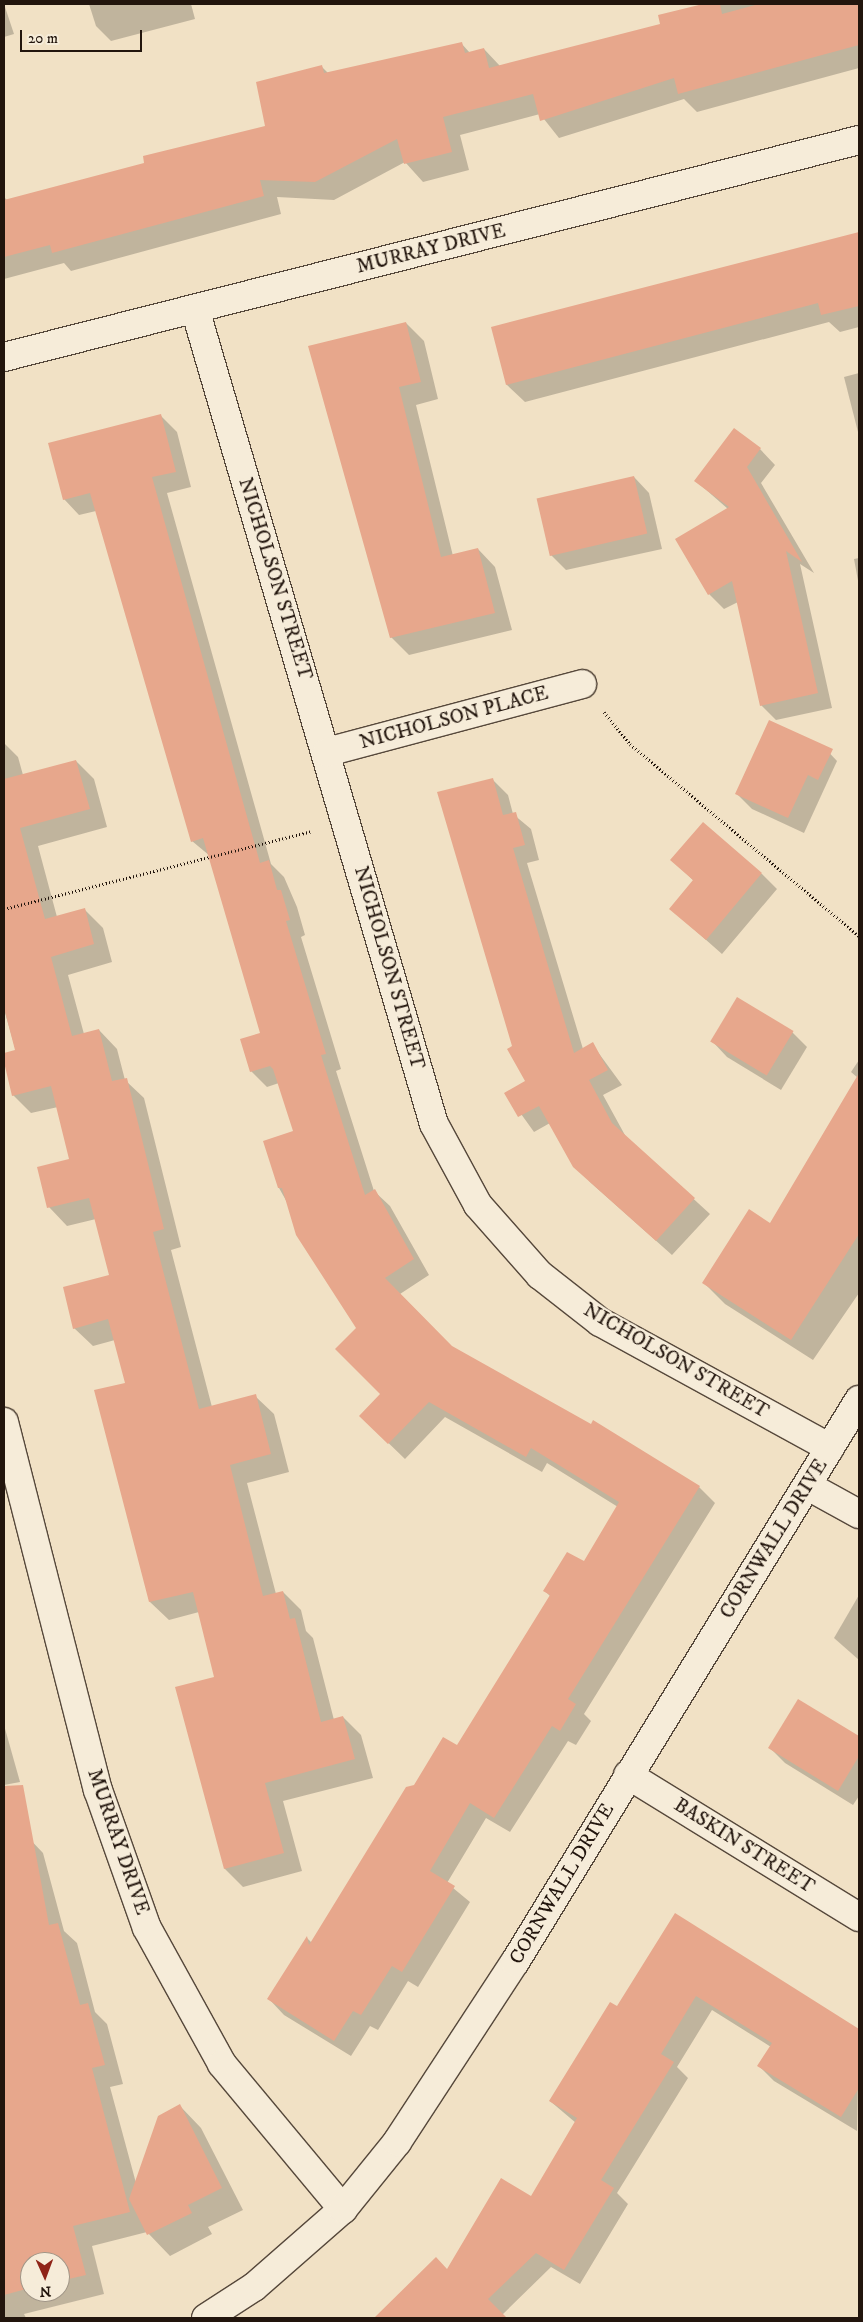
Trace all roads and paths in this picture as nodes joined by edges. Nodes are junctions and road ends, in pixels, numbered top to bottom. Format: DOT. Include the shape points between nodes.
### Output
graph roads {
  1 [pos="859,140"];
  2 [pos="195,309"];
  3 [pos="4,357"];
  4 [pos="582,684"];
  5 [pos="327,752"];
  6 [pos="346,822"];
  7 [pos="4,910"];
  8 [pos="859,936"];
  9 [pos="859,1400"];
  10 [pos="4,1422"];
  11 [pos="830,1448"];
  12 [pos="808,1486"];
  13 [pos="859,1514"];
  14 [pos="628,1775"];
  15 [pos="859,1917"];
  16 [pos="343,2209"];
  17 [pos="206,2318"];
  1 -- 2 [label="street, MURRAY DRIVE"];
  2 -- 3 [label="street, MURRAY DRIVE"];
  2 -- 5 [label="street, NICHOLSON STREET"];
  4 -- 5 [label="street, NICHOLSON PLACE"];
  4 -- 8 [label="path" via="630,744"];
  5 -- 6 [label="street, NICHOLSON STREET"];
  6 -- 7 [label="path"];
  6 -- 11 [label="street, NICHOLSON STREET" via="434,1124 478,1205 540,1275 600,1322"];
  9 -- 11 [label="street, CORNWALL DRIVE"];
  10 -- 16 [label="street, MURRAY DRIVE" via="98,1790 147,1928 222,2064"];
  11 -- 12 [label="street, CORNWALL DRIVE"];
  12 -- 13 [label="street"];
  12 -- 14 [label="street, CORNWALL DRIVE"];
  14 -- 15 [label="street, BASKIN STREET"];
  14 -- 16 [label="street, CORNWALL DRIVE" via="455,2057 397,2142"];
  16 -- 17 [label="street, CORNWALL DRIVE" via="254,2287"];
}
